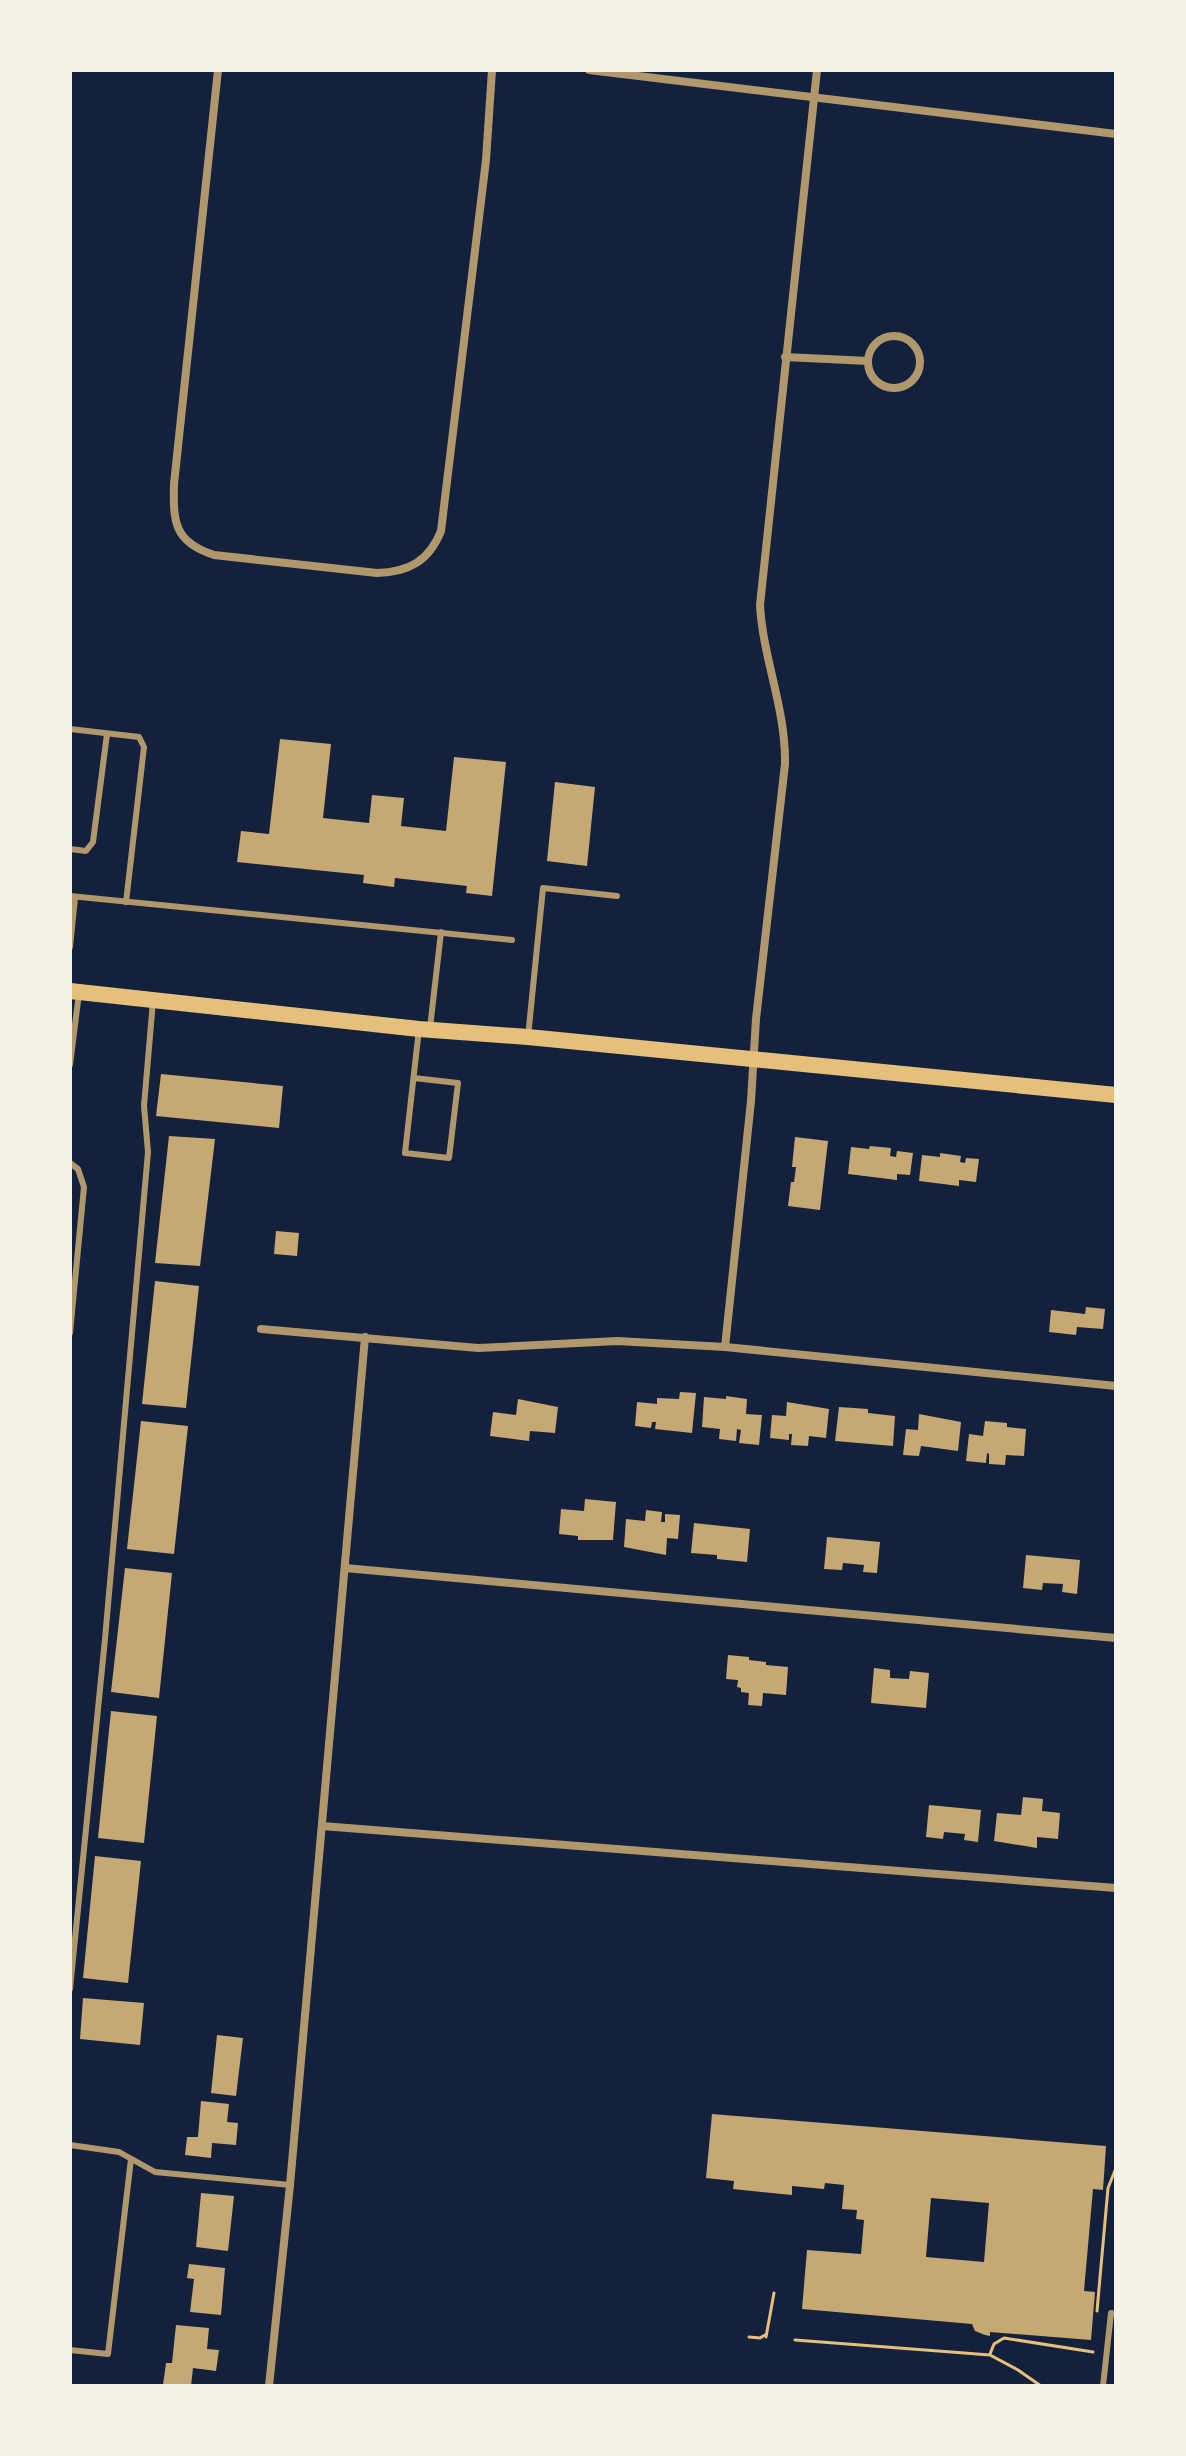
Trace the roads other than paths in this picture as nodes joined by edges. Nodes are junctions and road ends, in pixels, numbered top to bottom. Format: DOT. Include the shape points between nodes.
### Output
graph roads {
  1 [pos="218,70"];
  2 [pos="492,70"];
  3 [pos="589,70"];
  4 [pos="817,70"];
  5 [pos="814,97"];
  6 [pos="1116,134"];
  7 [pos="785,357"];
  8 [pos="868,361"];
  9 [pos="70,729"];
  10 [pos="107,734"];
  11 [pos="70,849"];
  12 [pos="617,896"];
  13 [pos="72,897"];
  14 [pos="126,902"];
  15 [pos="441,932"];
  16 [pos="512,940"];
  17 [pos="70,947"];
  18 [pos="75,992"];
  19 [pos="153,1001"];
  20 [pos="424,1030"];
  21 [pos="528,1037"];
  22 [pos="753,1059"];
  23 [pos="70,1065"];
  24 [pos="414,1078"];
  25 [pos="1116,1095"];
  26 [pos="70,1163"];
  27 [pos="261,1329"];
  28 [pos="70,1333"];
  29 [pos="365,1337"];
  30 [pos="725,1347"];
  31 [pos="1116,1386"];
  32 [pos="345,1568"];
  33 [pos="1116,1638"];
  34 [pos="322,1826"];
  35 [pos="1116,1888"];
  36 [pos="70,1989"];
  37 [pos="70,2145"];
  38 [pos="131,2159"];
  39 [pos="290,2185"];
  40 [pos="1116,2314"];
  41 [pos="70,2350"];
  42 [pos="269,2386"];
  43 [pos="1103,2386"];
  1 -- 2 [label="street" via="173,516 187,541 214,555 377,573 424,560 441,531"];
  3 -- 5 [label="street"];
  4 -- 5 [label="street"];
  5 -- 6 [label="street"];
  5 -- 7 [label="street"];
  7 -- 8 [label="street"];
  7 -- 22 [label="street" via="760,605 783,724 785,764"];
  8 -- 8 [label="street" via="872,377 893,389 914,380 921,365 918,350 900,336 878,341"];
  9 -- 10 [label="lane"];
  10 -- 11 [label="lane" via="93,842 86,851"];
  10 -- 14 [label="lane" via="139,737 144,747"];
  12 -- 21 [label="lane" via="543,888"];
  13 -- 14 [label="lane"];
  13 -- 17 [label="lane"];
  14 -- 15 [label="lane"];
  15 -- 16 [label="lane"];
  15 -- 20 [label="lane"];
  18 -- 19 [label="main road"];
  18 -- 23 [label="lane"];
  19 -- 20 [label="main road"];
  19 -- 36 [label="lane" via="144,1106 148,1152"];
  20 -- 21 [label="main road"];
  20 -- 24 [label="lane"];
  21 -- 22 [label="main road"];
  22 -- 25 [label="main road"];
  22 -- 30 [label="street"];
  24 -- 24 [label="lane" via="405,1153 449,1158 458,1083"];
  26 -- 28 [label="lane" via="84,1187"];
  27 -- 29 [label="street"];
  29 -- 30 [label="street" via="478,1348 617,1341"];
  29 -- 32 [label="street"];
  30 -- 31 [label="street"];
  32 -- 33 [label="street"];
  32 -- 34 [label="street"];
  34 -- 35 [label="street"];
  34 -- 39 [label="street"];
  37 -- 38 [label="lane" via="119,2152"];
  38 -- 39 [label="lane" via="155,2172"];
  38 -- 41 [label="lane" via="108,2354"];
  39 -- 42 [label="street"];
  40 -- 43 [label="lane" via="1111,2313"];
}
